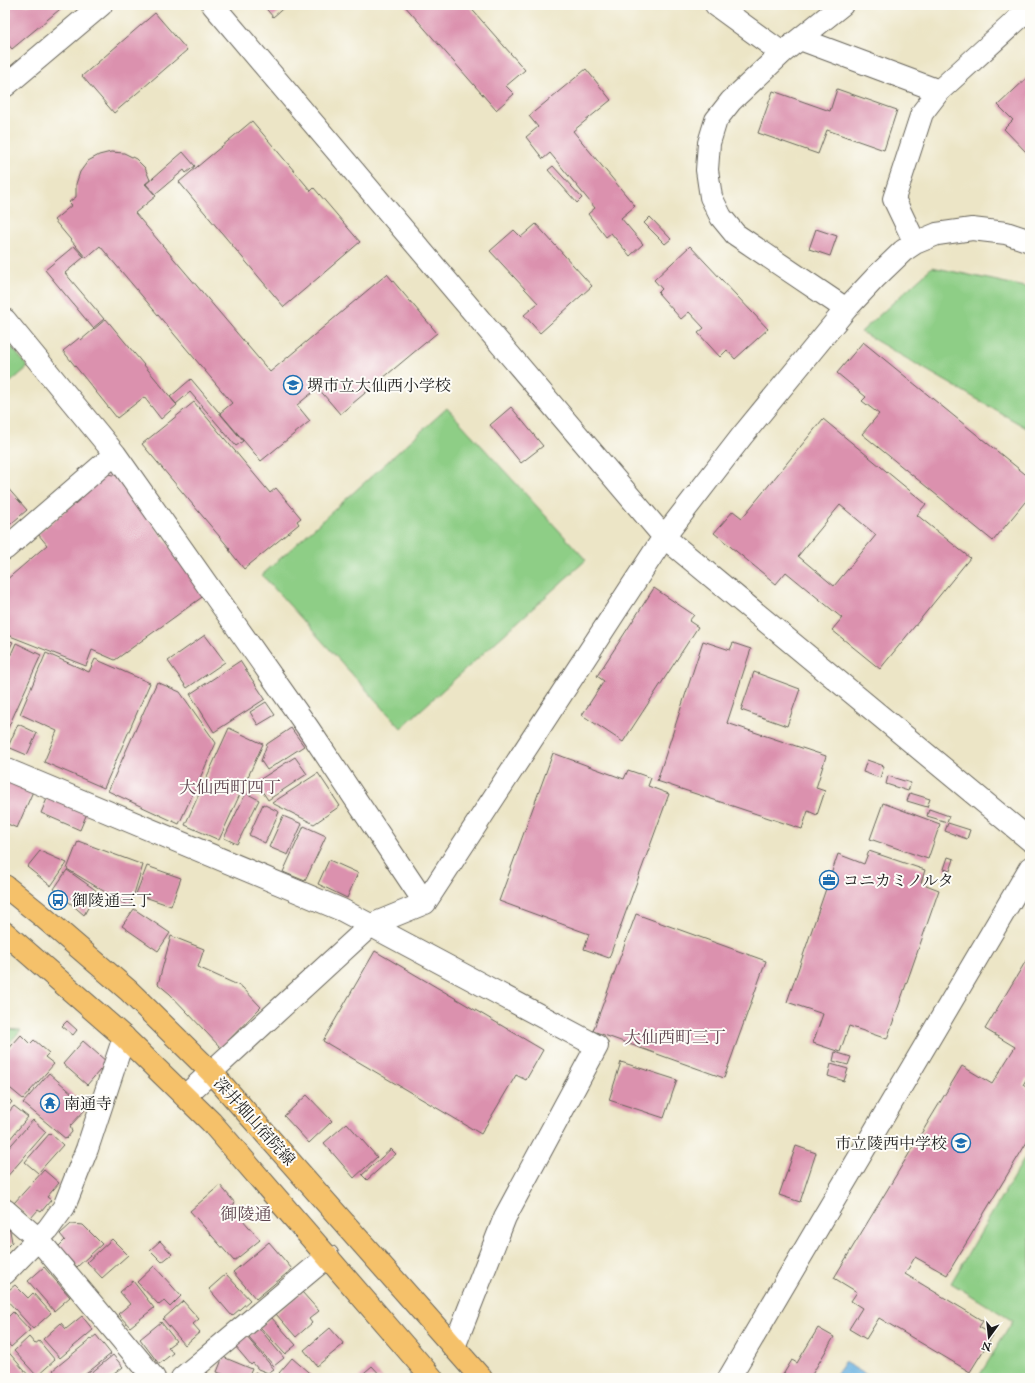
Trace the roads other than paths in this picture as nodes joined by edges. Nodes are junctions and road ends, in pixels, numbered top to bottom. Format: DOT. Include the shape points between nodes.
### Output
graph roads {
  1 [pos="102,5"];
  2 [pos="214,5"];
  3 [pos="716,5"];
  4 [pos="842,5"];
  5 [pos="1030,8"];
  6 [pos="800,39"];
  7 [pos="782,52"];
  8 [pos="5,86"];
  9 [pos="939,91"];
  10 [pos="1030,241"];
  11 [pos="915,243"];
  12 [pos="846,309"];
  13 [pos="5,320"];
  14 [pos="115,454"];
  15 [pos="664,537"];
  16 [pos="5,549"];
  17 [pos="5,769"];
  18 [pos="1030,840"];
  19 [pos="1030,868"];
  20 [pos="5,886"];
  21 [pos="425,903"];
  22 [pos="371,925"];
  23 [pos="5,933"];
  24 [pos="124,1037"];
  25 [pos="211,1072"];
  26 [pos="185,1096"];
  27 [pos="5,1210"];
  28 [pos="38,1239"];
  29 [pos="328,1256"];
  30 [pos="5,1273"];
  31 [pos="454,1346"];
  32 [pos="154,1378"];
  33 [pos="182,1378"];
  34 [pos="432,1378"];
  35 [pos="482,1378"];
  36 [pos="729,1378"];
  1 -- 8 [label="street"];
  2 -- 15 [label="street"];
  3 -- 7 [label="street"];
  4 -- 6 [label="street"];
  5 -- 9 [label="street"];
  6 -- 7 [label="street"];
  6 -- 9 [label="street"];
  7 -- 12 [label="street" via="731,101 716,120 709,143 707,170 711,197 721,217 735,234"];
  9 -- 11 [label="street" via="922,113 894,199"];
  10 -- 11 [label="street" via="1006,233 972,229 937,234"];
  11 -- 12 [label="street" via="876,276"];
  12 -- 15 [label="street" via="742,436"];
  13 -- 14 [label="street"];
  14 -- 16 [label="street"];
  14 -- 21 [label="street" via="308,728"];
  15 -- 18 [label="street"];
  15 -- 21 [label="street"];
  17 -- 22 [label="street" via="342,910"];
  19 -- 36 [label="street"];
  20 -- 25 [label="main road, 深井畑山宿院線" via="129,991"];
  21 -- 22 [label="street"];
  22 -- 25 [label="street"];
  22 -- 31 [label="street" via="597,1046 505,1217"];
  23 -- 24 [label="main road, 深井畑山宿院線"];
  24 -- 26 [label="main road, 深井畑山宿院線"];
  24 -- 28 [label="street" via="74,1184 64,1207"];
  25 -- 26 [label="street"];
  25 -- 31 [label="main road, 深井畑山宿院線"];
  26 -- 29 [label="main road, 深井畑山宿院線" via="211,1122"];
  27 -- 28 [label="street"];
  28 -- 30 [label="street"];
  28 -- 32 [label="street"];
  29 -- 33 [label="street"];
  29 -- 34 [label="main road, 深井畑山宿院線"];
  31 -- 35 [label="main road, 深井畑山宿院線"];
}
